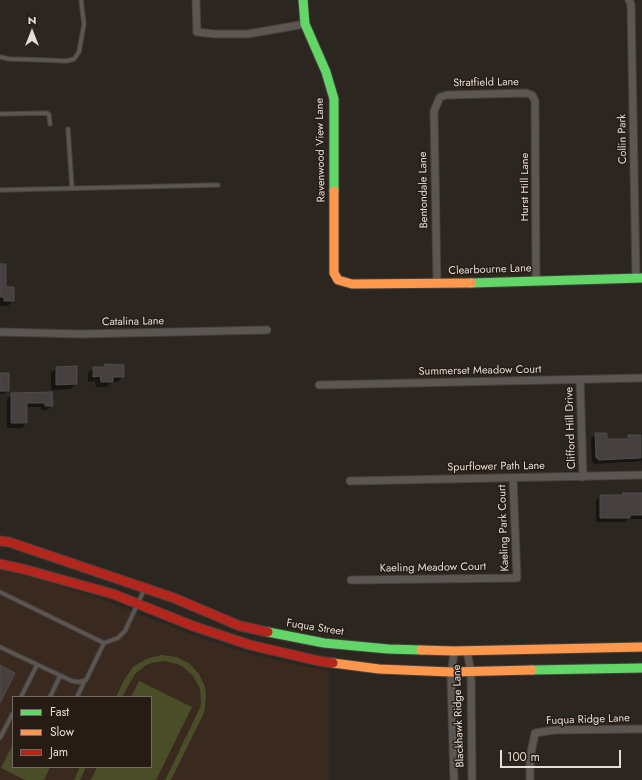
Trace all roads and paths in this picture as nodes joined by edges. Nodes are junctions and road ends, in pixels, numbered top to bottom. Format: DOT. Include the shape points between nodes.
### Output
graph roads {
  1 [pos="81,0"];
  2 [pos="196,0"];
  3 [pos="303,0"];
  4 [pos="629,0"];
  5 [pos="305,24"];
  6 [pos="0,56"];
  7 [pos="532,95"];
  8 [pos="440,97"];
  9 [pos="0,114"];
  10 [pos="50,124"];
  11 [pos="68,129"];
  12 [pos="218,185"];
  13 [pos="72,188"];
  14 [pos="0,190"];
  15 [pos="639,278"];
  16 [pos="338,280"];
  17 [pos="536,281"];
  18 [pos="436,284"];
  19 [pos="267,330"];
  20 [pos="0,332"];
  21 [pos="642,378"];
  22 [pos="580,380"];
  23 [pos="319,385"];
  24 [pos="642,475"];
  25 [pos="583,477"];
  26 [pos="513,478"];
  27 [pos="350,481"];
  28 [pos="0,541"];
  29 [pos="0,564"];
  30 [pos="517,578"];
  31 [pos="351,580"];
  32 [pos="145,588"];
  33 [pos="0,592"];
  34 [pos="138,604"];
  35 [pos="104,644"];
  36 [pos="0,647"];
  37 [pos="642,647"];
  38 [pos="454,651"];
  39 [pos="467,651"];
  40 [pos="37,665"];
  41 [pos="642,668"];
  42 [pos="451,672"];
  43 [pos="471,672"];
  44 [pos="60,676"];
  45 [pos="86,680"];
  46 [pos="22,696"];
  47 [pos="50,696"];
  48 [pos="78,696"];
  49 [pos="12,714"];
  50 [pos="642,729"];
  51 [pos="0,738"];
  52 [pos="454,780"];
  53 [pos="472,780"];
  54 [pos="530,780"];
  1 -- 6 [label="lane" via="84,24 79,52 74,59 9,59"];
  2 -- 5 [label="street" via="197,32 248,34"];
  3 -- 5 [label="main road, Ravenwood View Lane"];
  4 -- 15 [label="street, Collin Park"];
  5 -- 16 [label="main road, Ravenwood View Lane" via="326,72 334,98 334,273"];
  7 -- 8 [label="street, Stratfield Lane" via="526,93"];
  7 -- 17 [label="street, Hurst Hill Lane" via="535,101"];
  8 -- 18 [label="street, Bentondale Lane" via="434,111"];
  9 -- 10 [label="lane" via="47,113"];
  11 -- 13 [label="lane"];
  12 -- 13 [label="lane"];
  13 -- 14 [label="lane"];
  15 -- 17 [label="main road, Clearbourne Lane"];
  16 -- 18 [label="main road, Clearbourne Lane" via="352,284"];
  17 -- 18 [label="main road, Clearbourne Lane"];
  19 -- 20 [label="street, Catalina Lane" via="81,334"];
  21 -- 22 [label="street, Summerset Meadow Court"];
  22 -- 23 [label="street, Summerset Meadow Court"];
  22 -- 25 [label="street, Clifford Hill Drive"];
  24 -- 25 [label="street, Spurflower Path Lane"];
  25 -- 26 [label="street, Spurflower Path Lane"];
  26 -- 27 [label="street, Spurflower Path Lane"];
  26 -- 30 [label="street, Kaeling Park Court"];
  28 -- 32 [label="main road, Fuqua Street"];
  29 -- 34 [label="main road" via="113,594"];
  30 -- 31 [label="street, Kaeling Meadow Court"];
  32 -- 34 [label="lane"];
  32 -- 38 [label="main road, Fuqua Street" via="240,626 324,642 388,649"];
  33 -- 35 [label="lane"];
  34 -- 35 [label="lane" via="125,631 118,638"];
  34 -- 42 [label="main road" via="250,645 319,661 379,669"];
  35 -- 45 [label="lane"];
  36 -- 40 [label="lane"];
  37 -- 39 [label="main road, Fuqua Street"];
  38 -- 39 [label="main road, Fuqua Street"];
  38 -- 42 [label="street, Blackhawk Ridge Lane"];
  39 -- 43 [label="street, Blackhawk Ridge Lane"];
  40 -- 44 [label="lane"];
  40 -- 46 [label="lane"];
  41 -- 43 [label="main road"];
  42 -- 43 [label="main road"];
  42 -- 52 [label="street, Blackhawk Ridge Lane"];
  43 -- 53 [label="street, Blackhawk Ridge Lane"];
  44 -- 45 [label="lane" via="72,681"];
  44 -- 47 [label="lane"];
  45 -- 48 [label="lane"];
  49 -- 51 [label="lane"];
  50 -- 54 [label="street, Fuqua Ridge Lane" via="555,730 535,733 530,758"];
}
